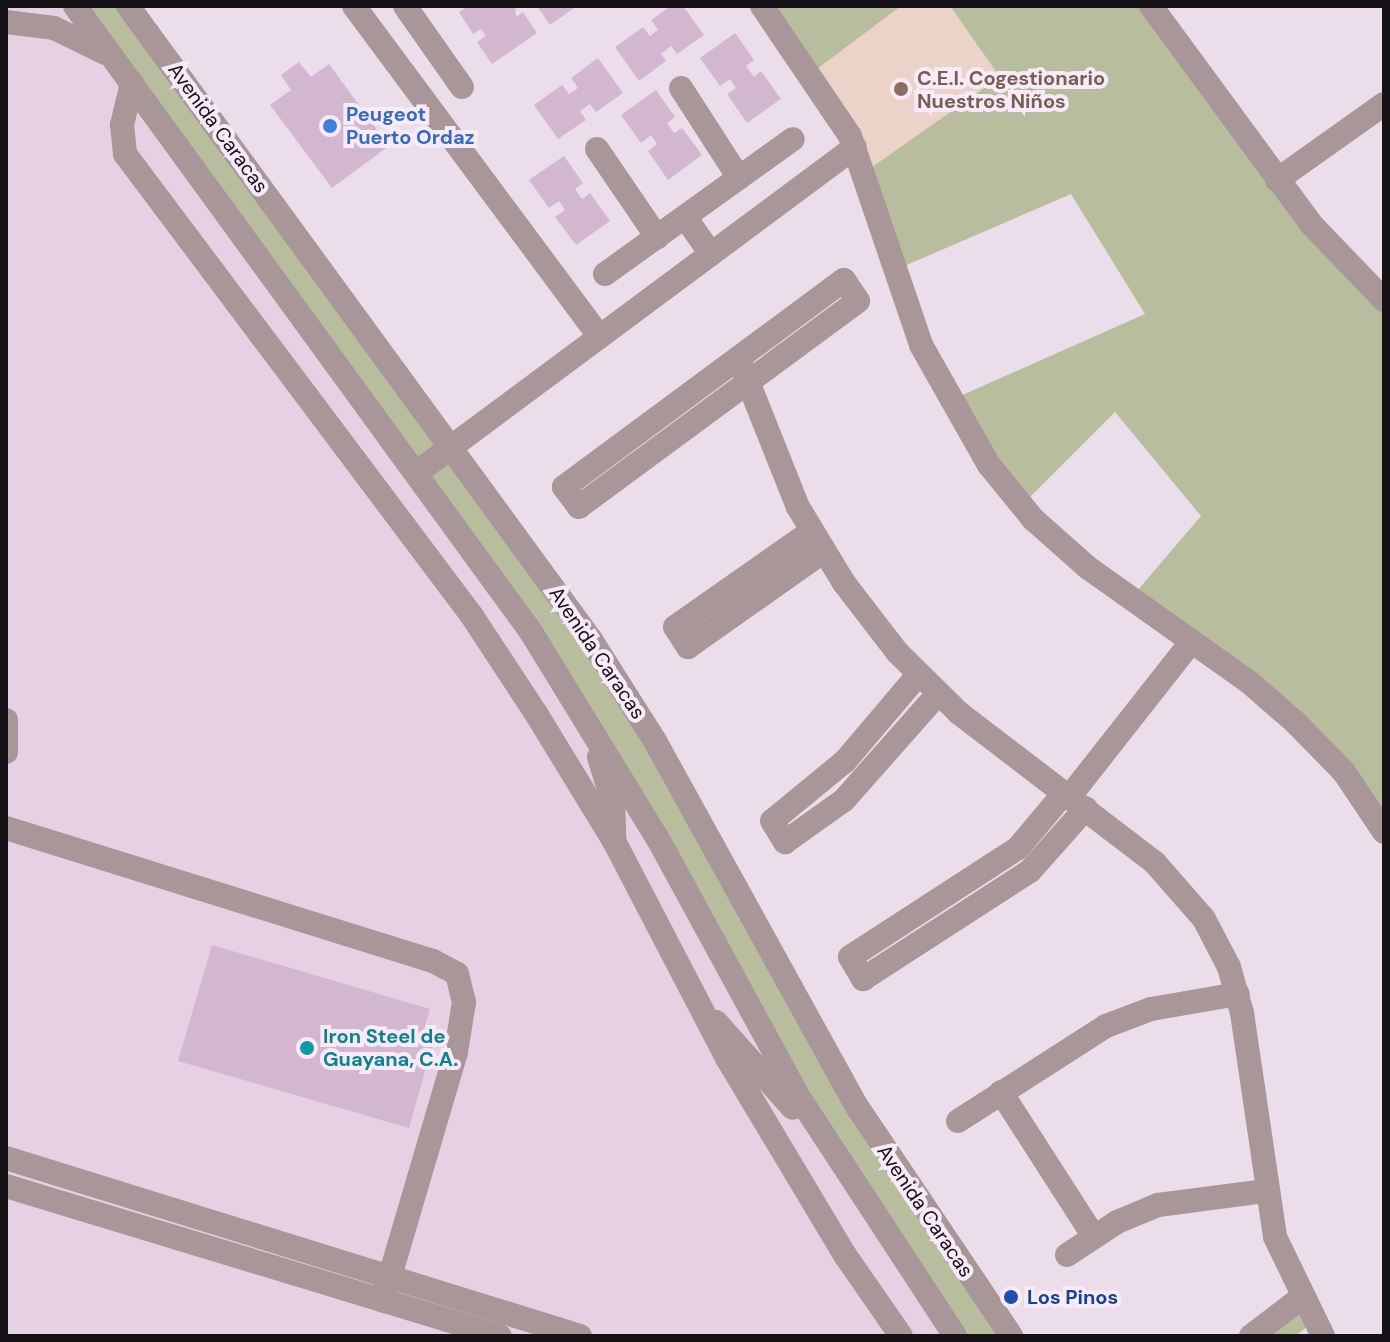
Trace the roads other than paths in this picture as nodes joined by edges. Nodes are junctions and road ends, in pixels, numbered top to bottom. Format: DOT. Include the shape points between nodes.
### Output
graph roads {
  1 [pos="75,6"];
  2 [pos="354,6"];
  3 [pos="762,6"];
  4 [pos="1151,6"];
  5 [pos="131,8"];
  6 [pos="409,8"];
  7 [pos="6,22"];
  8 [pos="374,34"];
  9 [pos="114,58"];
  10 [pos="132,83"];
  11 [pos="462,87"];
  12 [pos="681,88"];
  13 [pos="1384,104"];
  14 [pos="793,139"];
  15 [pos="855,147"];
  16 [pos="597,149"];
  17 [pos="739,178"];
  18 [pos="1277,180"];
  19 [pos="716,195"];
  20 [pos="685,217"];
  21 [pos="741,231"];
  22 [pos="657,237"];
  23 [pos="711,254"];
  24 [pos="605,274"];
  25 [pos="1384,300"];
  26 [pos="600,337"];
  27 [pos="743,371"];
  28 [pos="452,446"];
  29 [pos="419,471"];
  30 [pos="818,541"];
  31 [pos="1192,641"];
  32 [pos="918,675"];
  33 [pos="937,695"];
  34 [pos="587,718"];
  35 [pos="7,723"];
  36 [pos="6,752"];
  37 [pos="1073,799"];
  38 [pos="6,828"];
  39 [pos="1384,832"];
  40 [pos="614,841"];
  41 [pos="1238,994"];
  42 [pos="703,1009"];
  43 [pos="1001,1092"];
  44 [pos="958,1121"];
  45 [pos="6,1158"];
  46 [pos="842,1164"];
  47 [pos="6,1186"];
  48 [pos="1266,1191"];
  49 [pos="1094,1237"];
  50 [pos="1067,1255"];
  51 [pos="386,1288"];
  52 [pos="1301,1298"];
  53 [pos="1313,1332"];
  54 [pos="500,1336"];
  55 [pos="580,1336"];
  56 [pos="901,1336"];
  57 [pos="955,1336"];
  58 [pos="1011,1336"];
  59 [pos="1251,1336"];
  1 -- 9 [label="street"];
  2 -- 8 [label="street"];
  3 -- 15 [label="street"];
  4 -- 18 [label="street"];
  5 -- 28 [label="street, Avenida Caracas"];
  6 -- 8 [label="street"];
  6 -- 11 [label="street"];
  7 -- 9 [label="street" via="74,34"];
  8 -- 26 [label="street"];
  9 -- 10 [label="street"];
  10 -- 29 [label="street"];
  10 -- 40 [label="street" via="122,125 125,154 472,616"];
  12 -- 17 [label="street"];
  13 -- 18 [label="street"];
  14 -- 17 [label="street"];
  15 -- 21 [label="street"];
  15 -- 31 [label="street" via="921,345 969,436 1057,541"];
  16 -- 22 [label="street"];
  17 -- 19 [label="street"];
  18 -- 25 [label="street" via="1337,256"];
  19 -- 20 [label="street"];
  19 -- 21 [label="street"];
  20 -- 22 [label="street"];
  20 -- 23 [label="street"];
  21 -- 23 [label="street"];
  22 -- 24 [label="street"];
  23 -- 26 [label="street"];
  26 -- 28 [label="street"];
  27 -- 27 [label="street" via="579,507 564,487"];
  27 -- 30 [label="street" via="783,477"];
  28 -- 29 [label="street"];
  28 -- 58 [label="street, Avenida Caracas" via="632,704 858,1108"];
  29 -- 34 [label="street"];
  30 -- 30 [label="street" via="675,627 688,647"];
  30 -- 32 [label="street"];
  31 -- 37 [label="street"];
  31 -- 39 [label="street" via="1319,744"];
  32 -- 33 [label="street"];
  32 -- 33 [label="street" via="845,761 772,821 785,842 844,800"];
  33 -- 37 [label="street"];
  34 -- 40 [label="street" via="613,802"];
  34 -- 46 [label="street" via="800,1099"];
  35 -- 36 [label="street"];
  37 -- 37 [label="street" via="1018,848 850,957 863,979 1030,871"];
  37 -- 41 [label="street" via="1181,890 1219,945"];
  38 -- 51 [label="street" via="433,961 457,974 464,1002 456,1052"];
  40 -- 42 [label="street"];
  41 -- 43 [label="street" via="1128,1016"];
  41 -- 48 [label="street"];
  42 -- 46 [label="street"];
  42 -- 56 [label="street" via="837,1241"];
  43 -- 44 [label="street"];
  43 -- 49 [label="street"];
  45 -- 51 [label="street"];
  46 -- 57 [label="street"];
  47 -- 51 [label="street"];
  48 -- 49 [label="street" via="1158,1205"];
  48 -- 52 [label="street" via="1275,1237"];
  49 -- 50 [label="street"];
  51 -- 54 [label="street"];
  51 -- 55 [label="street"];
  52 -- 53 [label="street"];
  52 -- 59 [label="street"];
}
